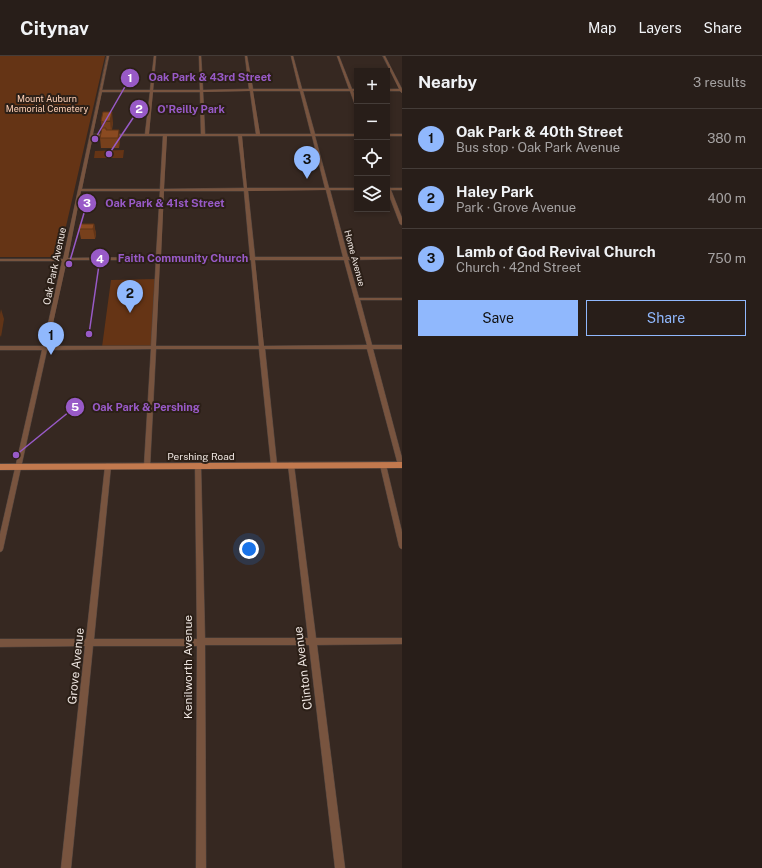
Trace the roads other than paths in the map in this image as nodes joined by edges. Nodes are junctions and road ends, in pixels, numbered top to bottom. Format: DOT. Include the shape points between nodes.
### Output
graph roads {
  1 [pos="108,56"];
  2 [pos="155,56"];
  3 [pos="200,56"];
  4 [pos="246,56"];
  5 [pos="292,56"];
  6 [pos="338,56"];
  7 [pos="384,56"];
  8 [pos="151,90"];
  9 [pos="202,90"];
  10 [pos="251,90"];
  11 [pos="301,90"];
  12 [pos="351,90"];
  13 [pos="390,90"];
  14 [pos="101,91"];
  15 [pos="402,91"];
  16 [pos="357,104"];
  17 [pos="402,134"];
  18 [pos="92,135"];
  19 [pos="147,135"];
  20 [pos="165,135"];
  21 [pos="203,135"];
  22 [pos="240,135"];
  23 [pos="258,135"];
  24 [pos="313,135"];
  25 [pos="354,135"];
  26 [pos="390,135"];
  27 [pos="390,187"];
  28 [pos="162,189"];
  29 [pos="245,189"];
  30 [pos="328,189"];
  31 [pos="354,189"];
  32 [pos="402,189"];
  33 [pos="80,190"];
  34 [pos="390,192"];
  35 [pos="402,224"];
  36 [pos="252,258"];
  37 [pos="346,258"];
  38 [pos="402,258"];
  39 [pos="158,259"];
  40 [pos="0,260"];
  41 [pos="65,260"];
  42 [pos="357,299"];
  43 [pos="402,299"];
  44 [pos="261,347"];
  45 [pos="369,347"];
  46 [pos="402,347"];
  47 [pos="0,348"];
  48 [pos="46,348"];
  49 [pos="154,348"];
  50 [pos="274,465"];
  51 [pos="291,465"];
  52 [pos="383,465"];
  53 [pos="401,465"];
  54 [pos="0,466"];
  55 [pos="19,466"];
  56 [pos="108,466"];
  57 [pos="147,466"];
  58 [pos="198,466"];
  59 [pos="402,546"];
  60 [pos="0,549"];
  61 [pos="312,641"];
  62 [pos="402,641"];
  63 [pos="90,642"];
  64 [pos="201,642"];
  65 [pos="0,643"];
  66 [pos="66,868"];
  67 [pos="201,868"];
  68 [pos="340,868"];
  1 -- 14 [label="street, Oak Park Avenue"];
  2 -- 8 [label="street"];
  3 -- 9 [label="street"];
  4 -- 10 [label="street"];
  5 -- 11 [label="street, Home Avenue"];
  6 -- 12 [label="street"];
  7 -- 15 [label="street"];
  8 -- 9 [label="street"];
  8 -- 14 [label="street"];
  8 -- 19 [label="street"];
  9 -- 10 [label="street"];
  9 -- 21 [label="street"];
  10 -- 11 [label="street"];
  10 -- 23 [label="street"];
  11 -- 12 [label="street"];
  11 -- 24 [label="street, Home Avenue"];
  12 -- 16 [label="street"];
  13 -- 15 [label="street"];
  14 -- 18 [label="street, Oak Park Avenue"];
  17 -- 26 [label="street"];
  18 -- 19 [label="street"];
  18 -- 33 [label="street, Oak Park Avenue"];
  19 -- 20 [label="street"];
  20 -- 21 [label="street"];
  20 -- 28 [label="street"];
  21 -- 22 [label="street"];
  22 -- 23 [label="street"];
  22 -- 29 [label="street"];
  23 -- 24 [label="street"];
  24 -- 25 [label="street"];
  24 -- 30 [label="street, Home Avenue"];
  27 -- 32 [label="street"];
  28 -- 29 [label="street"];
  28 -- 33 [label="street"];
  28 -- 39 [label="street"];
  29 -- 30 [label="street"];
  29 -- 36 [label="street"];
  30 -- 31 [label="street"];
  30 -- 37 [label="street, Home Avenue"];
  33 -- 41 [label="street, Oak Park Avenue"];
  34 -- 35 [label="street"];
  36 -- 37 [label="street"];
  36 -- 39 [label="street"];
  36 -- 44 [label="street"];
  37 -- 38 [label="street"];
  37 -- 42 [label="street, Home Avenue"];
  39 -- 41 [label="street"];
  39 -- 49 [label="street"];
  40 -- 41 [label="street"];
  41 -- 48 [label="street, Oak Park Avenue"];
  42 -- 43 [label="street"];
  42 -- 45 [label="street, Home Avenue"];
  44 -- 45 [label="street"];
  44 -- 49 [label="street"];
  44 -- 50 [label="street"];
  45 -- 46 [label="street"];
  45 -- 53 [label="street, Home Avenue"];
  47 -- 48 [label="street"];
  48 -- 49 [label="street"];
  48 -- 55 [label="street, Oak Park Avenue"];
  49 -- 57 [label="street"];
  50 -- 51 [label="main road, Pershing Road"];
  50 -- 58 [label="main road, Pershing Road"];
  51 -- 52 [label="main road, Pershing Road"];
  51 -- 61 [label="street, Clinton Avenue"];
  52 -- 53 [label="main road, Pershing Road"];
  52 -- 59 [label="street"];
  54 -- 55 [label="main road, Pershing Road"];
  55 -- 56 [label="main road, Pershing Road"];
  55 -- 60 [label="street, Oak Park Avenue"];
  56 -- 57 [label="main road, Pershing Road"];
  56 -- 63 [label="street, Grove Avenue"];
  57 -- 58 [label="main road, Pershing Road"];
  58 -- 64 [label="street, Kenilworth Avenue"];
  61 -- 62 [label="street"];
  61 -- 64 [label="street"];
  61 -- 68 [label="street, Clinton Avenue"];
  63 -- 64 [label="street"];
  63 -- 65 [label="street"];
  63 -- 66 [label="street, Grove Avenue"];
  64 -- 67 [label="street, Kenilworth Avenue"];
}
